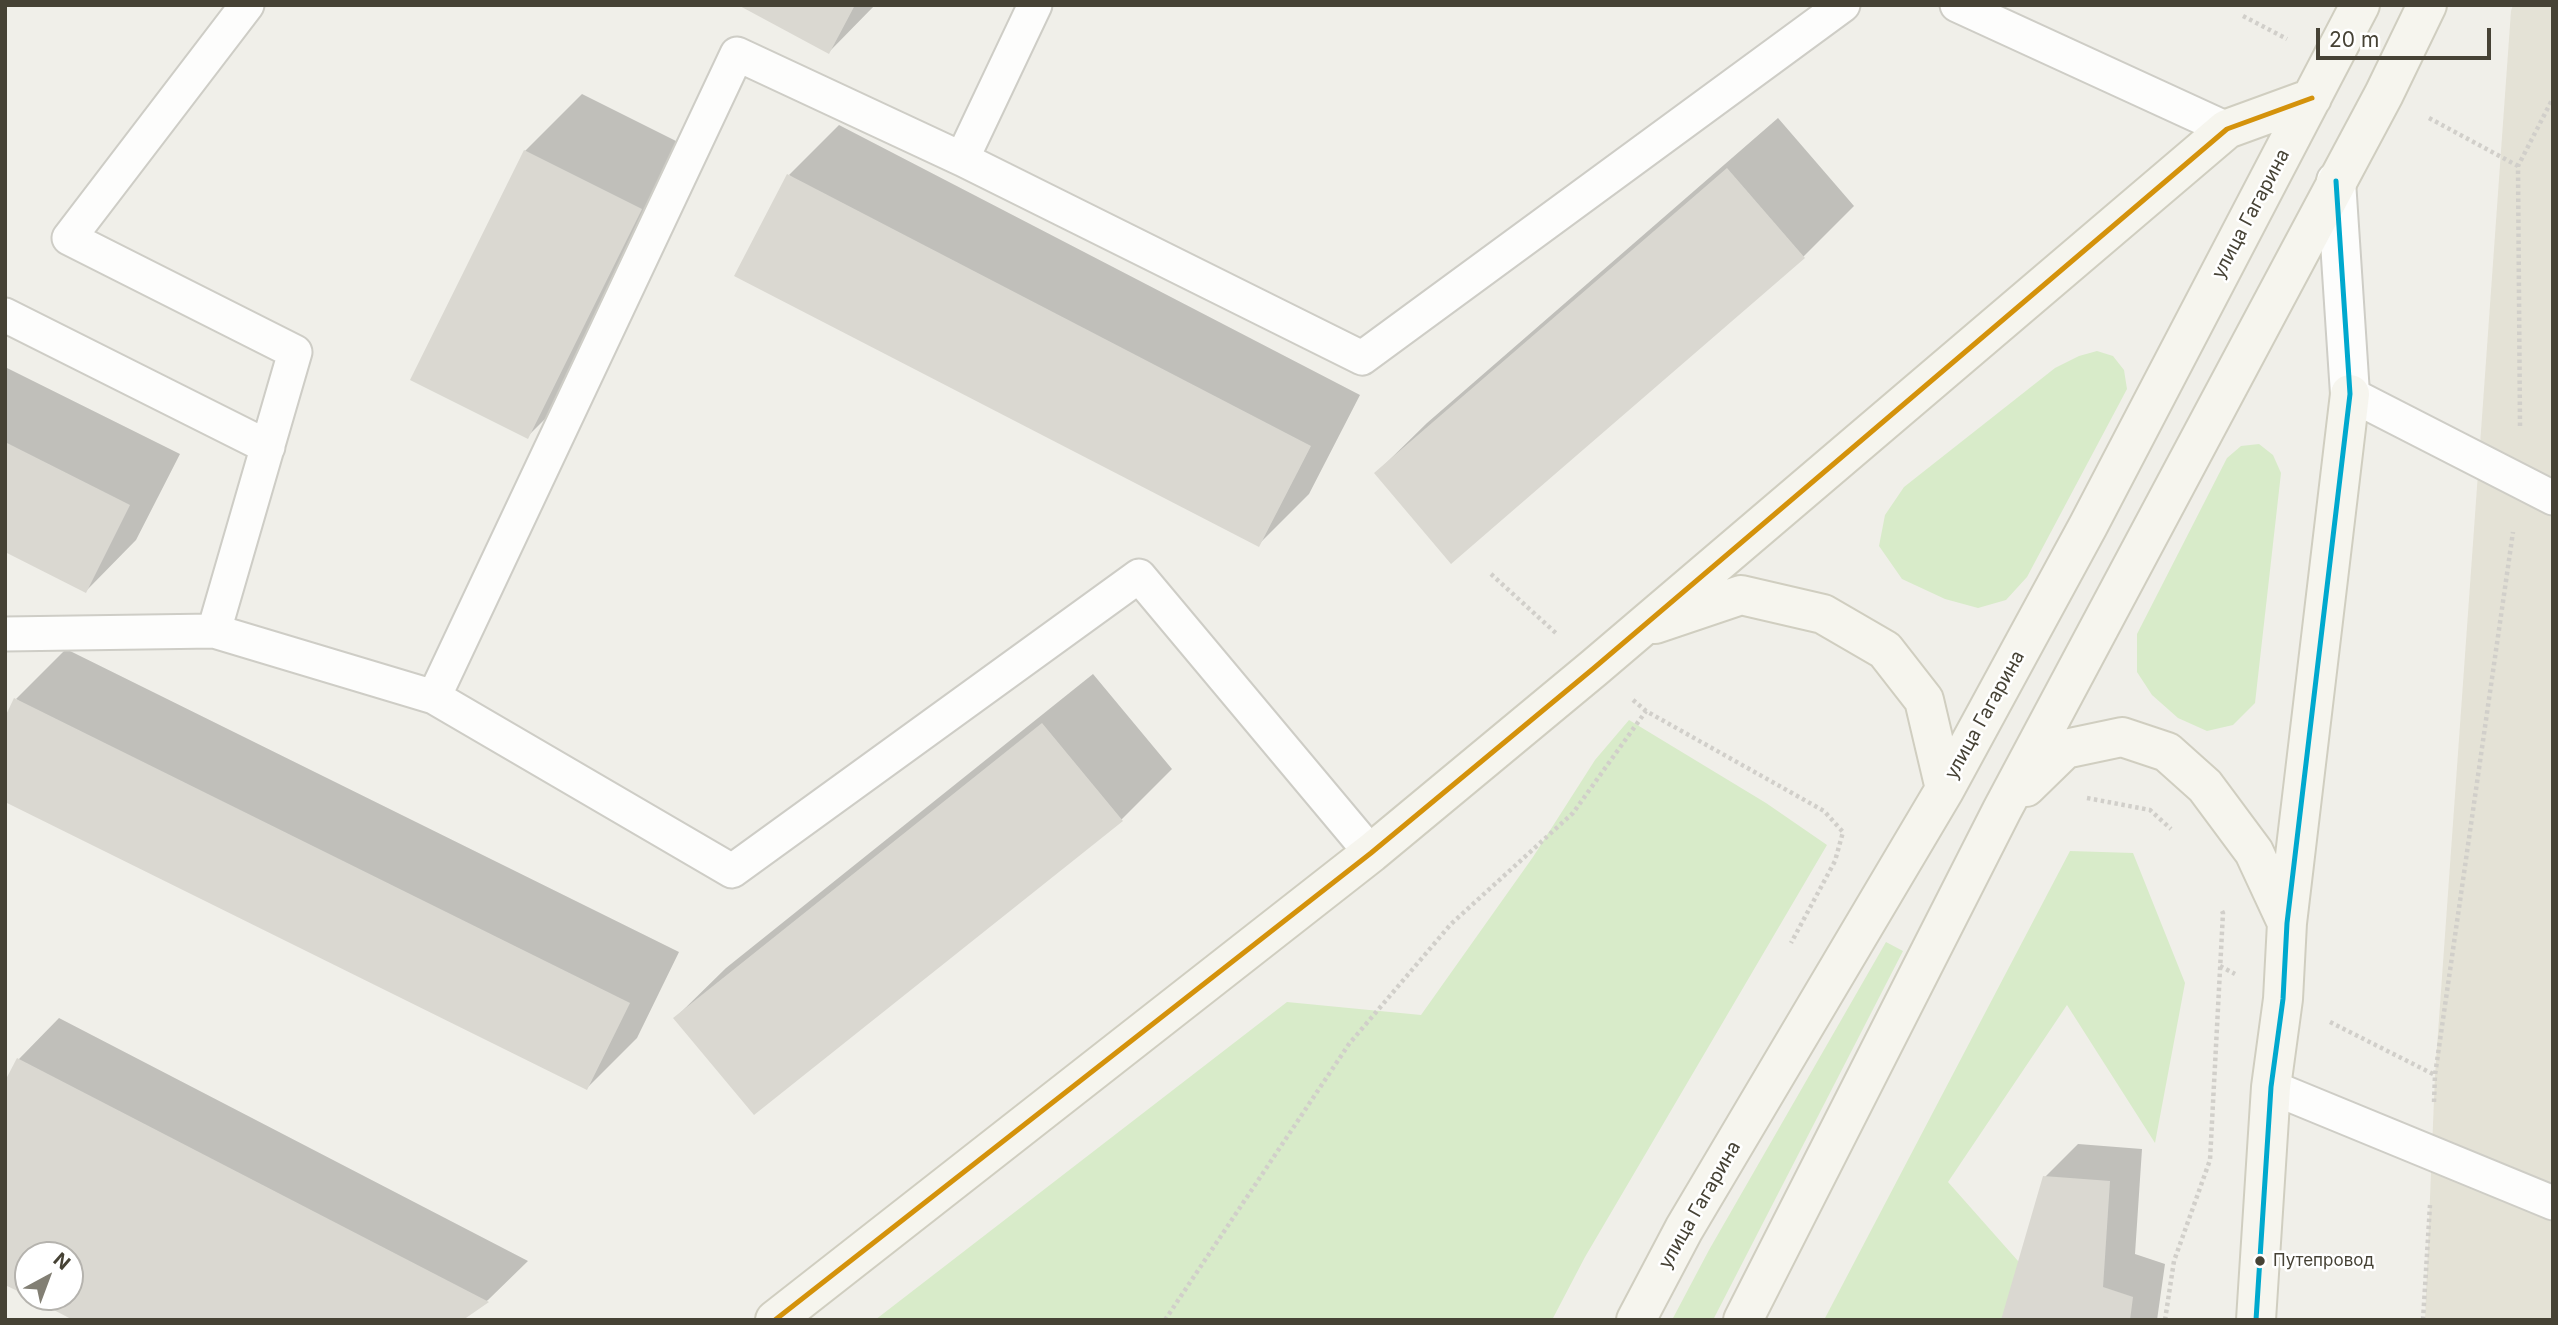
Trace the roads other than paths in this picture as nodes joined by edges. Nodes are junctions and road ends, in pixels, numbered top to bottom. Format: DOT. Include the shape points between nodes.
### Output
graph roads {
  1 [pos="247,5"];
  2 [pos="1035,5"];
  3 [pos="1843,5"];
  4 [pos="1957,5"];
  5 [pos="2360,5"];
  6 [pos="2427,5"];
  7 [pos="2312,98"];
  8 [pos="2227,128"];
  9 [pos="962,159"];
  10 [pos="2336,181"];
  11 [pos="5,315"];
  12 [pos="2350,394"];
  13 [pos="268,447"];
  14 [pos="2553,498"];
  15 [pos="1636,630"];
  16 [pos="214,631"];
  17 [pos="5,634"];
  18 [pos="434,697"];
  19 [pos="1945,789"];
  20 [pos="2002,810"];
  21 [pos="1371,853"];
  22 [pos="2287,923"];
  23 [pos="2271,1087"];
  24 [pos="2553,1203"];
  25 [pos="775,1320"];
  26 [pos="1636,1320"];
  27 [pos="1743,1320"];
  28 [pos="2256,1320"];
  1 -- 13 [label="lane" via="69,238 295,352"];
  2 -- 9 [label="lane"];
  3 -- 9 [label="lane" via="1362,358"];
  4 -- 8 [label="lane"];
  5 -- 7 [label="main road, улица Гагарина"];
  6 -- 10 [label="main road"];
  7 -- 8 [label="main road"];
  7 -- 19 [label="main road, улица Гагарина"];
  8 -- 15 [label="main road"];
  9 -- 18 [label="lane" via="737,54"];
  10 -- 12 [label="street"];
  10 -- 20 [label="main road"];
  11 -- 13 [label="lane"];
  12 -- 14 [label="lane"];
  12 -- 22 [label="main road"];
  13 -- 16 [label="lane"];
  15 -- 19 [label="main road" via="1741,595 1824,614 1885,650 1924,700"];
  15 -- 21 [label="main road"];
  16 -- 17 [label="lane"];
  16 -- 18 [label="lane"];
  18 -- 21 [label="lane" via="732,871 1139,576"];
  19 -- 26 [label="main road, улица Гагарина" via="1684,1230"];
  20 -- 22 [label="main road" via="2065,749 2122,737 2167,752 2205,786 2253,852"];
  20 -- 27 [label="main road"];
  21 -- 25 [label="main road"];
  22 -- 23 [label="main road"];
  23 -- 24 [label="lane"];
  23 -- 28 [label="main road"];
}
